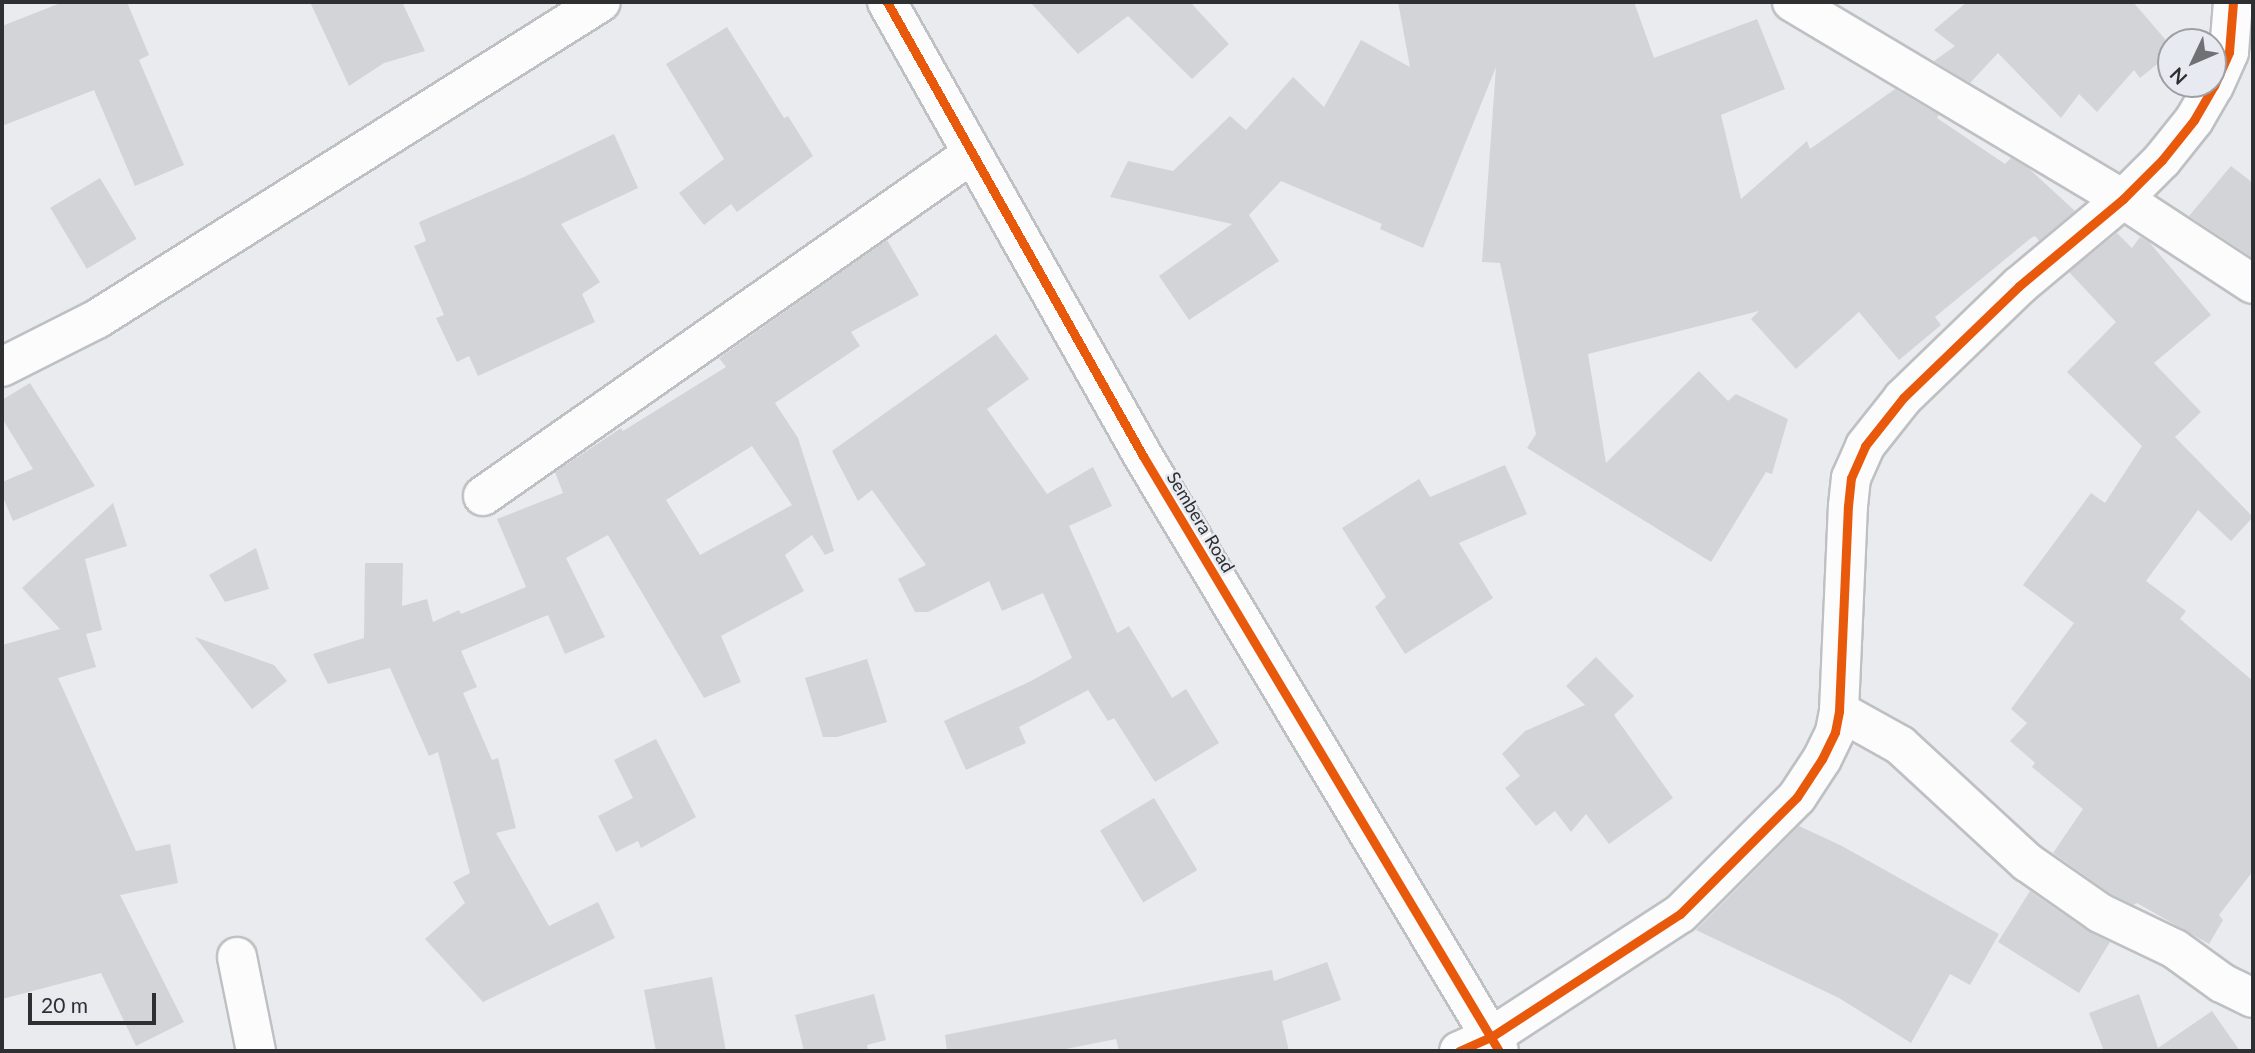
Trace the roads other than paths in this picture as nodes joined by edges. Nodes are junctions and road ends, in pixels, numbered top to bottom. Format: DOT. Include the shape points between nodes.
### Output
graph roads {
  1 [pos="601,2"];
  2 [pos="887,2"];
  3 [pos="1792,2"];
  4 [pos="2233,2"];
  5 [pos="972,154"];
  6 [pos="2123,199"];
  7 [pos="2253,284"];
  8 [pos="2,367"];
  9 [pos="483,496"];
  10 [pos="1839,711"];
  11 [pos="237,957"];
  12 [pos="2253,998"];
  13 [pos="1483,1046"];
  14 [pos="256,1051"];
  1 -- 8 [label="street" via="97,319"];
  2 -- 5 [label="street, Sembera Road"];
  3 -- 6 [label="street"];
  4 -- 6 [label="street" via="2229,52 2214,86 2186,130"];
  5 -- 9 [label="street"];
  5 -- 13 [label="street, Sembera Road"];
  6 -- 7 [label="street"];
  6 -- 10 [label="street" via="2019,286 1903,398 1865,446 1851,478 1848,506"];
  10 -- 12 [label="street" via="1900,745 2037,870 2100,913 2175,949 2222,983"];
  10 -- 13 [label="street" via="1822,759 1797,797 1711,886 1680,915"];
  11 -- 14 [label="street"];
}
